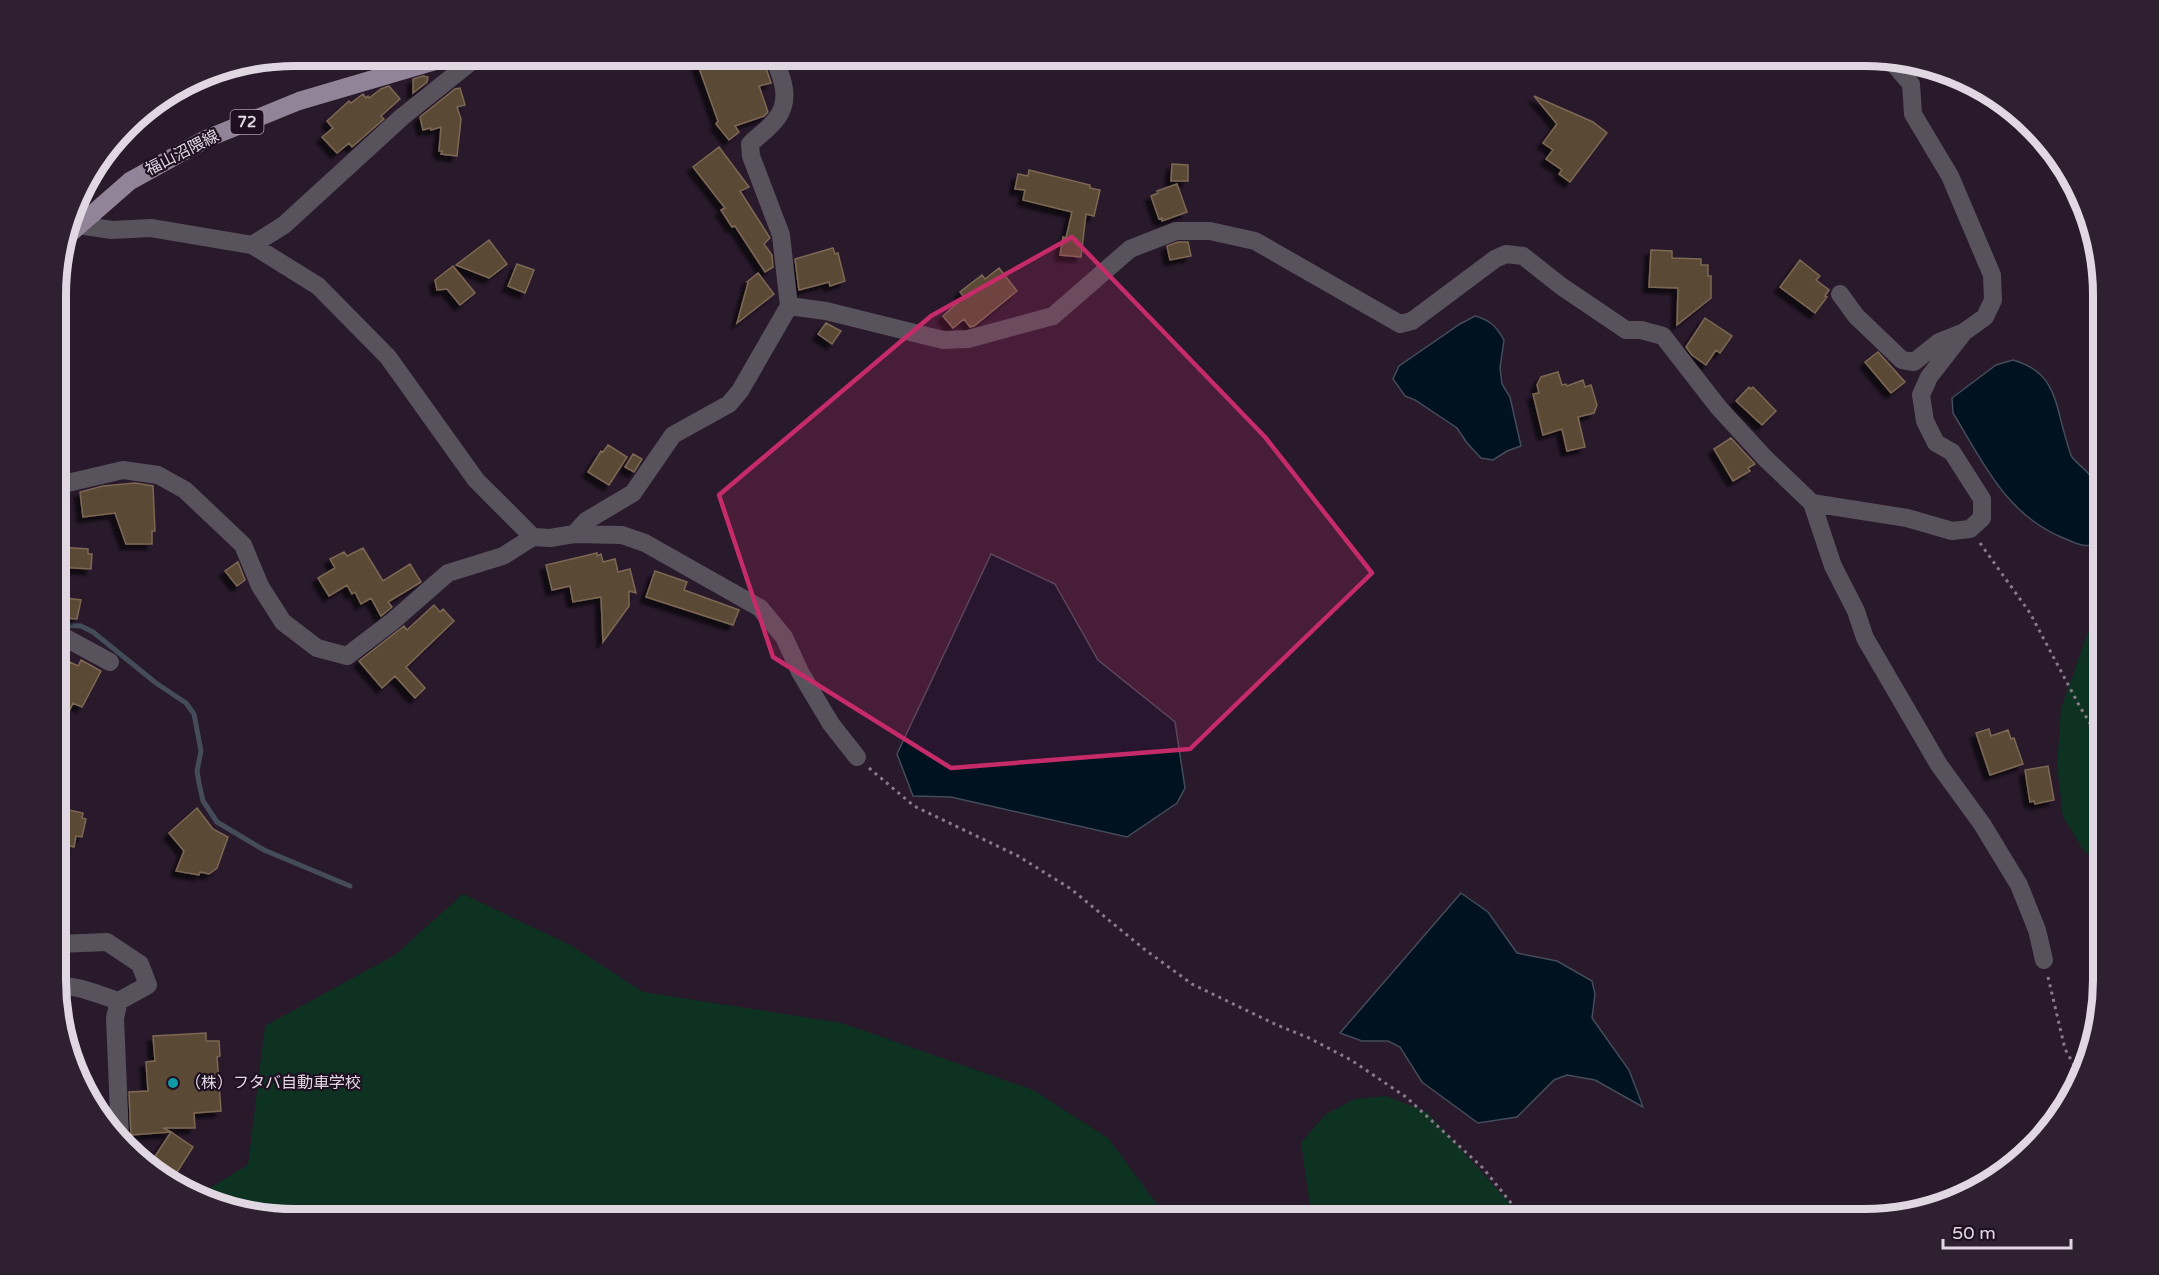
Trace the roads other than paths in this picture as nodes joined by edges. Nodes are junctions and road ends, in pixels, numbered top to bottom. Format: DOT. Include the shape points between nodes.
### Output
graph roads {
  1 [pos="418,66"];
  2 [pos="466,66"];
  3 [pos="777,66"];
  4 [pos="1898,68"];
  5 [pos="78,223"];
  6 [pos="76,227"];
  7 [pos="252,245"];
  8 [pos="1840,294"];
  9 [pos="789,306"];
  10 [pos="1964,332"];
  11 [pos="66,483"];
  12 [pos="1812,503"];
  13 [pos="574,534"];
  14 [pos="533,537"];
  15 [pos="66,638"];
  16 [pos="110,662"];
  17 [pos="857,757"];
  18 [pos="66,944"];
  19 [pos="2044,960"];
  20 [pos="66,985"];
  21 [pos="119,1001"];
  22 [pos="120,1127"];
  1 -- 5 [label="main road, 福山沼隈線 / 72" via="299,101 206,139 130,181"];
  2 -- 7 [label="street" via="402,117 284,225"];
  3 -- 9 [label="street" via="785,96 778,118 750,144 781,234"];
  4 -- 10 [label="street" via="1911,84 1913,114 1950,176 1992,274 1993,300 1985,317"];
  6 -- 7 [label="street" via="151,228"];
  7 -- 14 [label="street" via="318,286 388,357 476,480"];
  8 -- 10 [label="street" via="1856,316 1902,360 1914,362 1938,342"];
  9 -- 12 [label="street" via="826,311 943,340 968,339 1053,316 1130,249 1176,231 1210,231 1255,241 1400,324 1412,321 1495,260 1506,254 1523,256 1626,330 1663,336 1719,408"];
  9 -- 13 [label="street" via="729,404 673,435 633,492 586,521"];
  10 -- 12 [label="street" via="1929,377 1921,395 1925,421 1936,443 1952,452 1983,499 1983,518 1970,529 1952,531 1907,518"];
  11 -- 14 [label="street" via="123,470 158,475 185,490 243,545 260,586 283,622 317,648 347,656 448,573 502,556"];
  12 -- 19 [label="street" via="1833,566 1865,638 1939,765 1982,824 2019,885"];
  13 -- 14 [label="street"];
  13 -- 17 [label="street" via="622,535 645,543 760,608 784,637 831,724"];
  15 -- 16 [label="street"];
  18 -- 21 [label="street" via="107,942 140,964 148,986"];
  20 -- 21 [label="street"];
  21 -- 22 [label="street" via="115,1018"];
}
